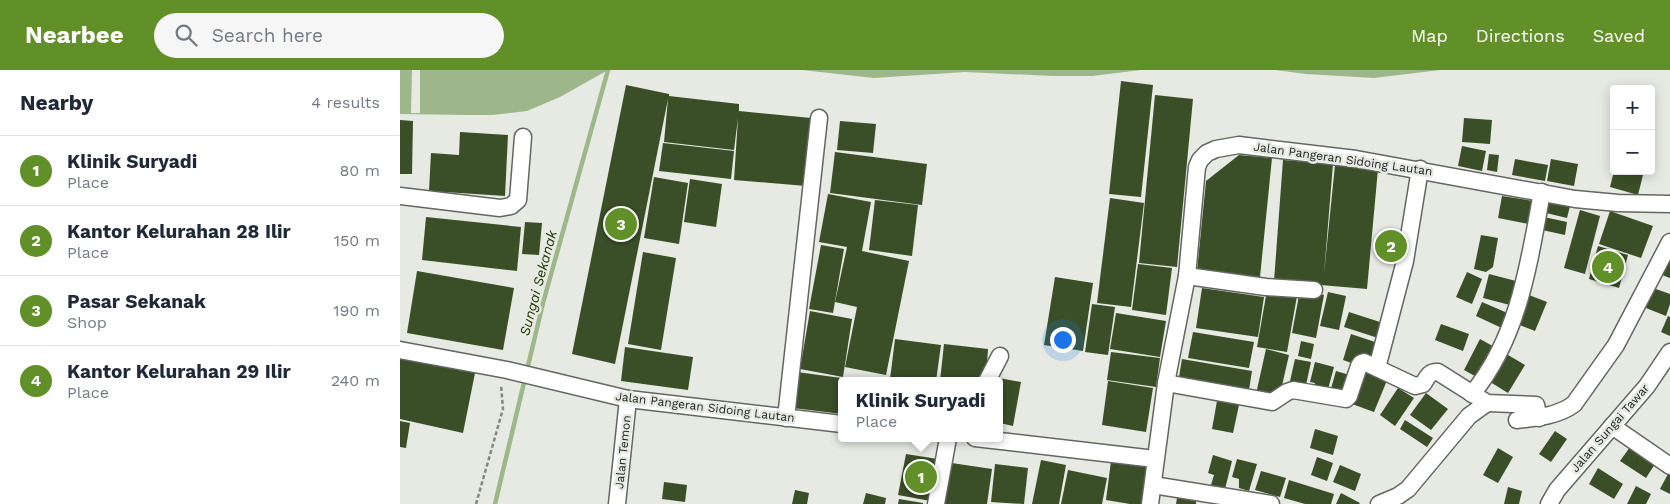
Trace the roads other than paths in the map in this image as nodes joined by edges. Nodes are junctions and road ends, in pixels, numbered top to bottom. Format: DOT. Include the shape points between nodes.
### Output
graph roads {
  1 [pos="819,118"];
  2 [pos="523,138"];
  3 [pos="1420,169"];
  4 [pos="1542,192"];
  5 [pos="400,196"];
  6 [pos="1670,204"];
  7 [pos="1670,242"];
  8 [pos="1187,276"];
  9 [pos="1314,290"];
  10 [pos="400,350"];
  11 [pos="1670,352"];
  12 [pos="1000,356"];
  13 [pos="1377,368"];
  14 [pos="990,377"];
  15 [pos="1166,383"];
  16 [pos="1472,394"];
  17 [pos="628,399"];
  18 [pos="1487,403"];
  19 [pos="1538,413"];
  20 [pos="786,418"];
  21 [pos="1517,420"];
  22 [pos="838,424"];
  23 [pos="1612,426"];
  24 [pos="1003,441"];
  25 [pos="947,442"];
  26 [pos="1155,459"];
  27 [pos="1670,466"];
  28 [pos="1153,484"];
  29 [pos="617,502"];
  30 [pos="936,504"];
  31 [pos="1150,504"];
  32 [pos="1271,504"];
  33 [pos="1379,504"];
  34 [pos="1549,504"];
  1 -- 20 [label="street"];
  2 -- 5 [label="street" via="518,200 512,206 500,208"];
  3 -- 4 [label="street, Jalan Pangeran Sidoing Lautan"];
  3 -- 8 [label="street, Jalan Pangeran Sidoing Lautan" via="1239,145 1207,153 1197,168"];
  3 -- 13 [label="street" via="1405,262"];
  4 -- 6 [label="street, Jalan Pangeran Sidoing Lautan" via="1575,199"];
  4 -- 16 [label="street" via="1529,265 1504,346"];
  7 -- 19 [label="street" via="1616,346 1585,390 1572,406"];
  8 -- 9 [label="street"];
  8 -- 15 [label="street, Jalan Pangeran Sidoing Lautan"];
  10 -- 17 [label="street, Jalan Pangeran Sidoing Lautan" via="502,369"];
  11 -- 23 [label="street, Jalan Sungai Tawar" via="1647,386"];
  12 -- 14 [label="street"];
  13 -- 15 [label="street" via="1361,363 1346,399 1293,390 1272,402"];
  13 -- 16 [label="street" via="1415,386 1423,384 1433,372 1438,372"];
  15 -- 26 [label="street, Jalan Pangeran Sidoing Lautan"];
  16 -- 18 [label="street"];
  17 -- 20 [label="street, Jalan Pangeran Sidoing Lautan"];
  17 -- 29 [label="street, Jalan Temon"];
  18 -- 19 [label="street" via="1535,405"];
  18 -- 33 [label="street" via="1469,416 1408,489"];
  19 -- 21 [label="street"];
  20 -- 22 [label="street, Jalan Pangeran Sidoing Lautan"];
  23 -- 27 [label="street"];
  23 -- 34 [label="street, Jalan Sungai Tawar" via="1556,490"];
  24 -- 26 [label="street"];
  25 -- 30 [label="street"];
  26 -- 28 [label="street, Jalan Pangeran Sidoing Lautan"];
  28 -- 31 [label="street, Jalan Pangeran Sidoing Lautan"];
  28 -- 32 [label="street"];
}
